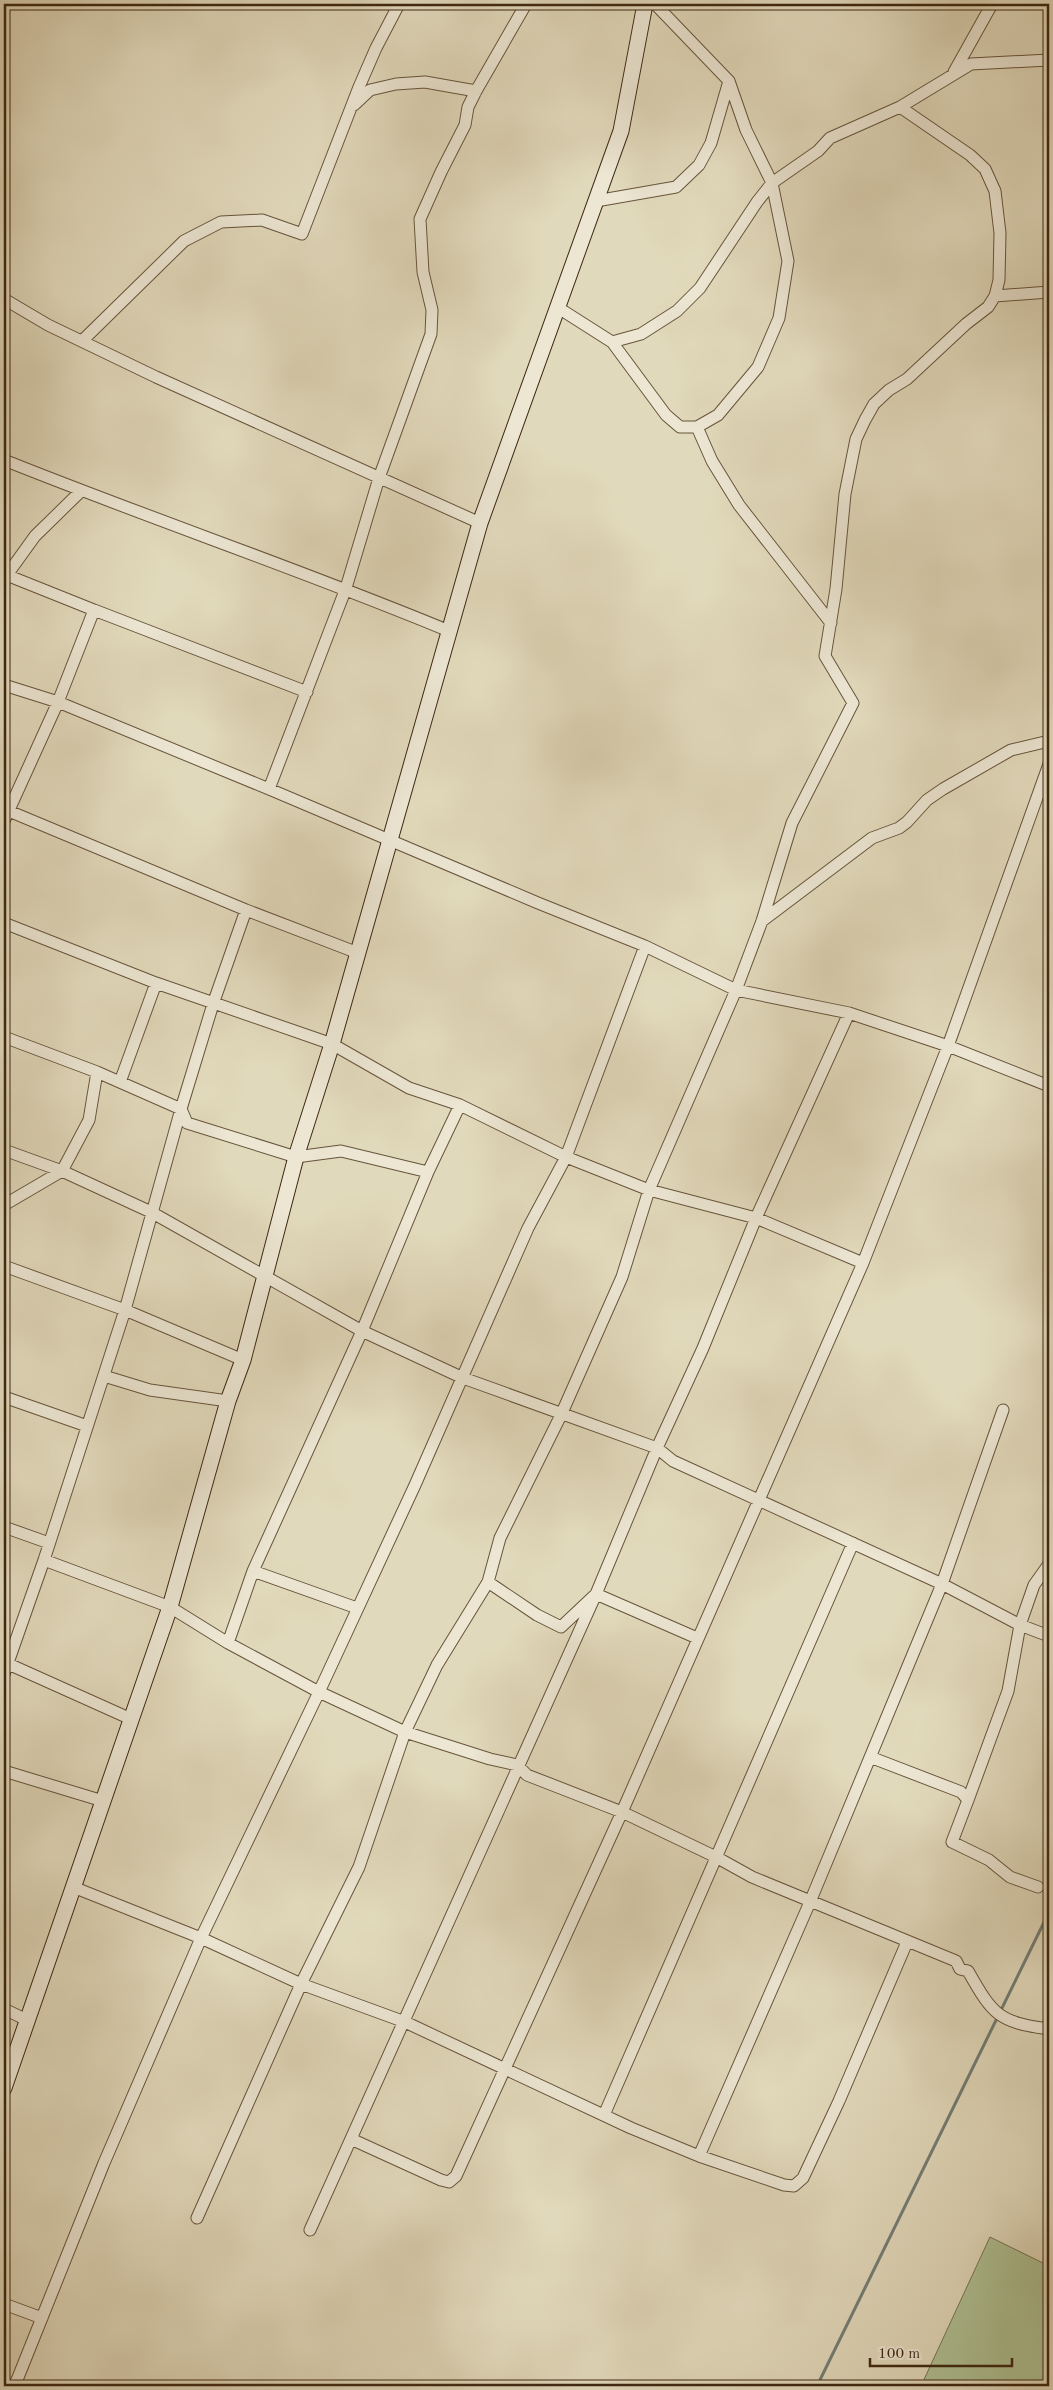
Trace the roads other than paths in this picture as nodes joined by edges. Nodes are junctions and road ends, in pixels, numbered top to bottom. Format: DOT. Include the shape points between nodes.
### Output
graph roads {
  1 [pos="399,4"];
  2 [pos="526,4"];
  3 [pos="645,4"];
  4 [pos="655,4"];
  5 [pos="992,4"];
  6 [pos="1049,60"];
  7 [pos="954,73"];
  8 [pos="729,81"];
  9 [pos="476,91"];
  10 [pos="900,107"];
  11 [pos="336,148"];
  12 [pos="772,183"];
  13 [pos="596,201"];
  14 [pos="1049,292"];
  15 [pos="995,296"];
  16 [pos="4,299"];
  17 [pos="557,307"];
  18 [pos="82,342"];
  19 [pos="612,342"];
  20 [pos="697,427"];
  21 [pos="4,460"];
  22 [pos="379,478"];
  23 [pos="81,491"];
  24 [pos="480,523"];
  25 [pos="4,576"];
  26 [pos="346,588"];
  27 [pos="94,610"];
  28 [pos="831,623"];
  29 [pos="449,631"];
  30 [pos="4,685"];
  31 [pos="307,692"];
  32 [pos="58,702"];
  33 [pos="1049,741"];
  34 [pos="1049,764"];
  35 [pos="269,789"];
  36 [pos="5,814"];
  37 [pos="390,840"];
  38 [pos="246,910"];
  39 [pos="762,921"];
  40 [pos="4,923"];
  41 [pos="645,946"];
  42 [pos="358,953"];
  43 [pos="156,983"];
  44 [pos="736,990"];
  45 [pos="213,1004"];
  46 [pos="849,1013"];
  47 [pos="4,1037"];
  48 [pos="332,1044"];
  49 [pos="948,1046"];
  50 [pos="97,1072"];
  51 [pos="120,1082"];
  52 [pos="1049,1086"];
  53 [pos="460,1105"];
  54 [pos="181,1110"];
  55 [pos="4,1150"];
  56 [pos="296,1157"];
  57 [pos="566,1157"];
  58 [pos="62,1171"];
  59 [pos="428,1172"];
  60 [pos="649,1190"];
  61 [pos="4,1205"];
  62 [pos="151,1212"];
  63 [pos="756,1218"];
  64 [pos="863,1263"];
  65 [pos="4,1266"];
  66 [pos="266,1278"];
  67 [pos="125,1310"];
  68 [pos="362,1331"];
  69 [pos="243,1360"];
  70 [pos="104,1376"];
  71 [pos="464,1378"];
  72 [pos="4,1397"];
  73 [pos="228,1401"];
  74 [pos="1003,1410"];
  75 [pos="561,1415"];
  76 [pos="87,1426"];
  77 [pos="656,1448"];
  78 [pos="758,1500"];
  79 [pos="4,1527"];
  80 [pos="49,1543"];
  81 [pos="854,1543"];
  82 [pos="44,1560"];
  83 [pos="1049,1564"];
  84 [pos="253,1570"];
  85 [pos="488,1582"];
  86 [pos="942,1584"];
  87 [pos="596,1594"];
  88 [pos="170,1607"];
  89 [pos="357,1608"];
  90 [pos="1020,1625"];
  91 [pos="1049,1636"];
  92 [pos="697,1638"];
  93 [pos="228,1643"];
  94 [pos="5,1667"];
  95 [pos="319,1692"];
  96 [pos="131,1720"];
  97 [pos="405,1732"];
  98 [pos="870,1757"];
  99 [pos="518,1765"];
  100 [pos="4,1771"];
  101 [pos="968,1800"];
  102 [pos="103,1801"];
  103 [pos="622,1812"];
  104 [pos="716,1857"];
  105 [pos="73,1887"];
  106 [pos="1038,1887"];
  107 [pos="810,1902"];
  108 [pos="201,1938"];
  109 [pos="907,1942"];
  110 [pos="301,1984"];
  111 [pos="4,2008"];
  112 [pos="27,2020"];
  113 [pos="405,2022"];
  114 [pos="1049,2029"];
  115 [pos="504,2067"];
  116 [pos="4,2088"];
  117 [pos="604,2115"];
  118 [pos="351,2139"];
  119 [pos="699,2156"];
  120 [pos="197,2218"];
  121 [pos="310,2230"];
  122 [pos="4,2304"];
  123 [pos="42,2318"];
  124 [pos="13,2386"];
  1 -- 11 [label="street" via="372,57"];
  2 -- 9 [label="street"];
  3 -- 13 [label="street" via="620,131"];
  4 -- 8 [label="street"];
  5 -- 7 [label="street"];
  6 -- 7 [label="street" via="971,64"];
  7 -- 10 [label="street"];
  8 -- 12 [label="street" via="746,130"];
  8 -- 13 [label="street" via="711,143 699,165 676,188"];
  9 -- 11 [label="street" via="425,82 370,90 352,108"];
  9 -- 22 [label="street" via="468,107 465,125 420,219 423,272 432,310 431,334"];
  10 -- 12 [label="street" via="830,138 818,151"];
  10 -- 15 [label="street" via="985,169 996,191 1000,233 999,280"];
  11 -- 18 [label="street" via="302,234 262,220 221,222 184,241"];
  12 -- 19 [label="street" via="700,288 677,311 641,334"];
  12 -- 20 [label="street" via="788,261 779,318 758,368 718,415"];
  13 -- 17 [label="street"];
  14 -- 15 [label="street"];
  15 -- 28 [label="street" via="988,307 907,380 874,404 865,420 856,439 846,494"];
  16 -- 18 [label="street"];
  17 -- 19 [label="street"];
  17 -- 24 [label="street"];
  18 -- 22 [label="street"];
  19 -- 20 [label="street" via="666,415 680,427"];
  20 -- 28 [label="street" via="712,461 739,505"];
  21 -- 23 [label="street"];
  22 -- 24 [label="street"];
  22 -- 26 [label="street"];
  23 -- 25 [label="street" via="35,536"];
  23 -- 26 [label="street"];
  24 -- 29 [label="street"];
  25 -- 27 [label="street"];
  26 -- 29 [label="street"];
  26 -- 31 [label="street"];
  27 -- 31 [label="street"];
  27 -- 32 [label="street"];
  28 -- 39 [label="street" via="825,656 853,703 792,823"];
  29 -- 37 [label="street"];
  30 -- 32 [label="street"];
  31 -- 35 [label="street"];
  32 -- 35 [label="street"];
  32 -- 36 [label="street"];
  33 -- 39 [label="street" via="1011,750 939,791 899,828 872,838"];
  34 -- 49 [label="street"];
  35 -- 37 [label="street"];
  36 -- 38 [label="street"];
  37 -- 41 [label="street"];
  37 -- 42 [label="street"];
  38 -- 42 [label="street"];
  38 -- 45 [label="street"];
  39 -- 44 [label="street"];
  40 -- 43 [label="street"];
  41 -- 44 [label="street"];
  41 -- 57 [label="street"];
  42 -- 48 [label="street"];
  43 -- 45 [label="street"];
  43 -- 51 [label="street"];
  44 -- 46 [label="street"];
  44 -- 60 [label="street"];
  45 -- 48 [label="street"];
  45 -- 54 [label="street"];
  46 -- 49 [label="street"];
  46 -- 63 [label="street"];
  47 -- 50 [label="street"];
  48 -- 53 [label="street" via="409,1088"];
  48 -- 56 [label="street"];
  49 -- 52 [label="street"];
  49 -- 64 [label="street"];
  50 -- 51 [label="street"];
  50 -- 58 [label="street" via="88,1120"];
  51 -- 54 [label="street"];
  53 -- 57 [label="street"];
  53 -- 59 [label="street"];
  54 -- 56 [label="street" via="187,1123"];
  54 -- 62 [label="street"];
  55 -- 58 [label="street"];
  56 -- 59 [label="street" via="341,1151"];
  56 -- 66 [label="street"];
  57 -- 60 [label="street"];
  57 -- 71 [label="street" via="528,1228"];
  58 -- 61 [label="street"];
  58 -- 62 [label="street"];
  59 -- 68 [label="street"];
  60 -- 63 [label="street"];
  60 -- 75 [label="street" via="622,1277"];
  62 -- 66 [label="street"];
  62 -- 67 [label="street"];
  63 -- 64 [label="street"];
  63 -- 77 [label="street" via="703,1348"];
  64 -- 78 [label="street"];
  65 -- 67 [label="street"];
  66 -- 68 [label="street"];
  66 -- 69 [label="street"];
  67 -- 69 [label="street"];
  67 -- 70 [label="street"];
  68 -- 71 [label="street"];
  68 -- 84 [label="street"];
  69 -- 73 [label="street"];
  70 -- 73 [label="street" via="150,1390"];
  70 -- 76 [label="street"];
  71 -- 75 [label="street"];
  71 -- 89 [label="street"];
  72 -- 76 [label="street"];
  73 -- 88 [label="street"];
  74 -- 86 [label="street"];
  75 -- 77 [label="street"];
  75 -- 85 [label="street" via="500,1538"];
  76 -- 80 [label="street"];
  77 -- 78 [label="street" via="673,1461"];
  77 -- 87 [label="street"];
  78 -- 81 [label="street"];
  78 -- 92 [label="street"];
  79 -- 80 [label="street"];
  80 -- 82 [label="street"];
  81 -- 86 [label="street"];
  81 -- 104 [label="street"];
  82 -- 88 [label="street"];
  82 -- 94 [label="street"];
  83 -- 90 [label="street" via="1034,1585"];
  84 -- 89 [label="street"];
  84 -- 93 [label="street"];
  85 -- 87 [label="street" via="561,1627"];
  85 -- 97 [label="street" via="437,1665"];
  86 -- 90 [label="street"];
  86 -- 98 [label="street"];
  87 -- 92 [label="street"];
  87 -- 99 [label="street"];
  88 -- 93 [label="street"];
  88 -- 96 [label="street"];
  89 -- 95 [label="street"];
  90 -- 91 [label="street"];
  90 -- 101 [label="street" via="1008,1691"];
  92 -- 103 [label="street"];
  93 -- 95 [label="street"];
  94 -- 96 [label="street"];
  95 -- 97 [label="street"];
  95 -- 108 [label="street"];
  96 -- 102 [label="street"];
  97 -- 99 [label="street"];
  97 -- 110 [label="street" via="359,1868"];
  98 -- 101 [label="street" via="955,1789"];
  98 -- 107 [label="street"];
  99 -- 103 [label="street" via="527,1775"];
  99 -- 113 [label="street"];
  100 -- 102 [label="street"];
  101 -- 106 [label="street" via="952,1842 989,1860 1010,1877"];
  102 -- 105 [label="street"];
  103 -- 104 [label="street"];
  103 -- 115 [label="street"];
  104 -- 107 [label="street"];
  104 -- 117 [label="street"];
  105 -- 108 [label="street"];
  105 -- 112 [label="street"];
  107 -- 109 [label="street"];
  107 -- 119 [label="street"];
  108 -- 110 [label="street"];
  108 -- 123 [label="street" via="104,2163"];
  109 -- 114 [label="street" via="956,1961 960,1969 968,1971 988,2005 998,2014 1023,2025"];
  109 -- 119 [label="street" via="803,2178 794,2186 784,2185"];
  110 -- 113 [label="street"];
  110 -- 120 [label="street"];
  111 -- 112 [label="street"];
  112 -- 116 [label="street"];
  113 -- 115 [label="street"];
  113 -- 118 [label="street"];
  115 -- 117 [label="street"];
  115 -- 118 [label="street" via="456,2176 449,2182"];
  117 -- 119 [label="street"];
  118 -- 121 [label="street"];
  122 -- 123 [label="street"];
  123 -- 124 [label="street"];
}
